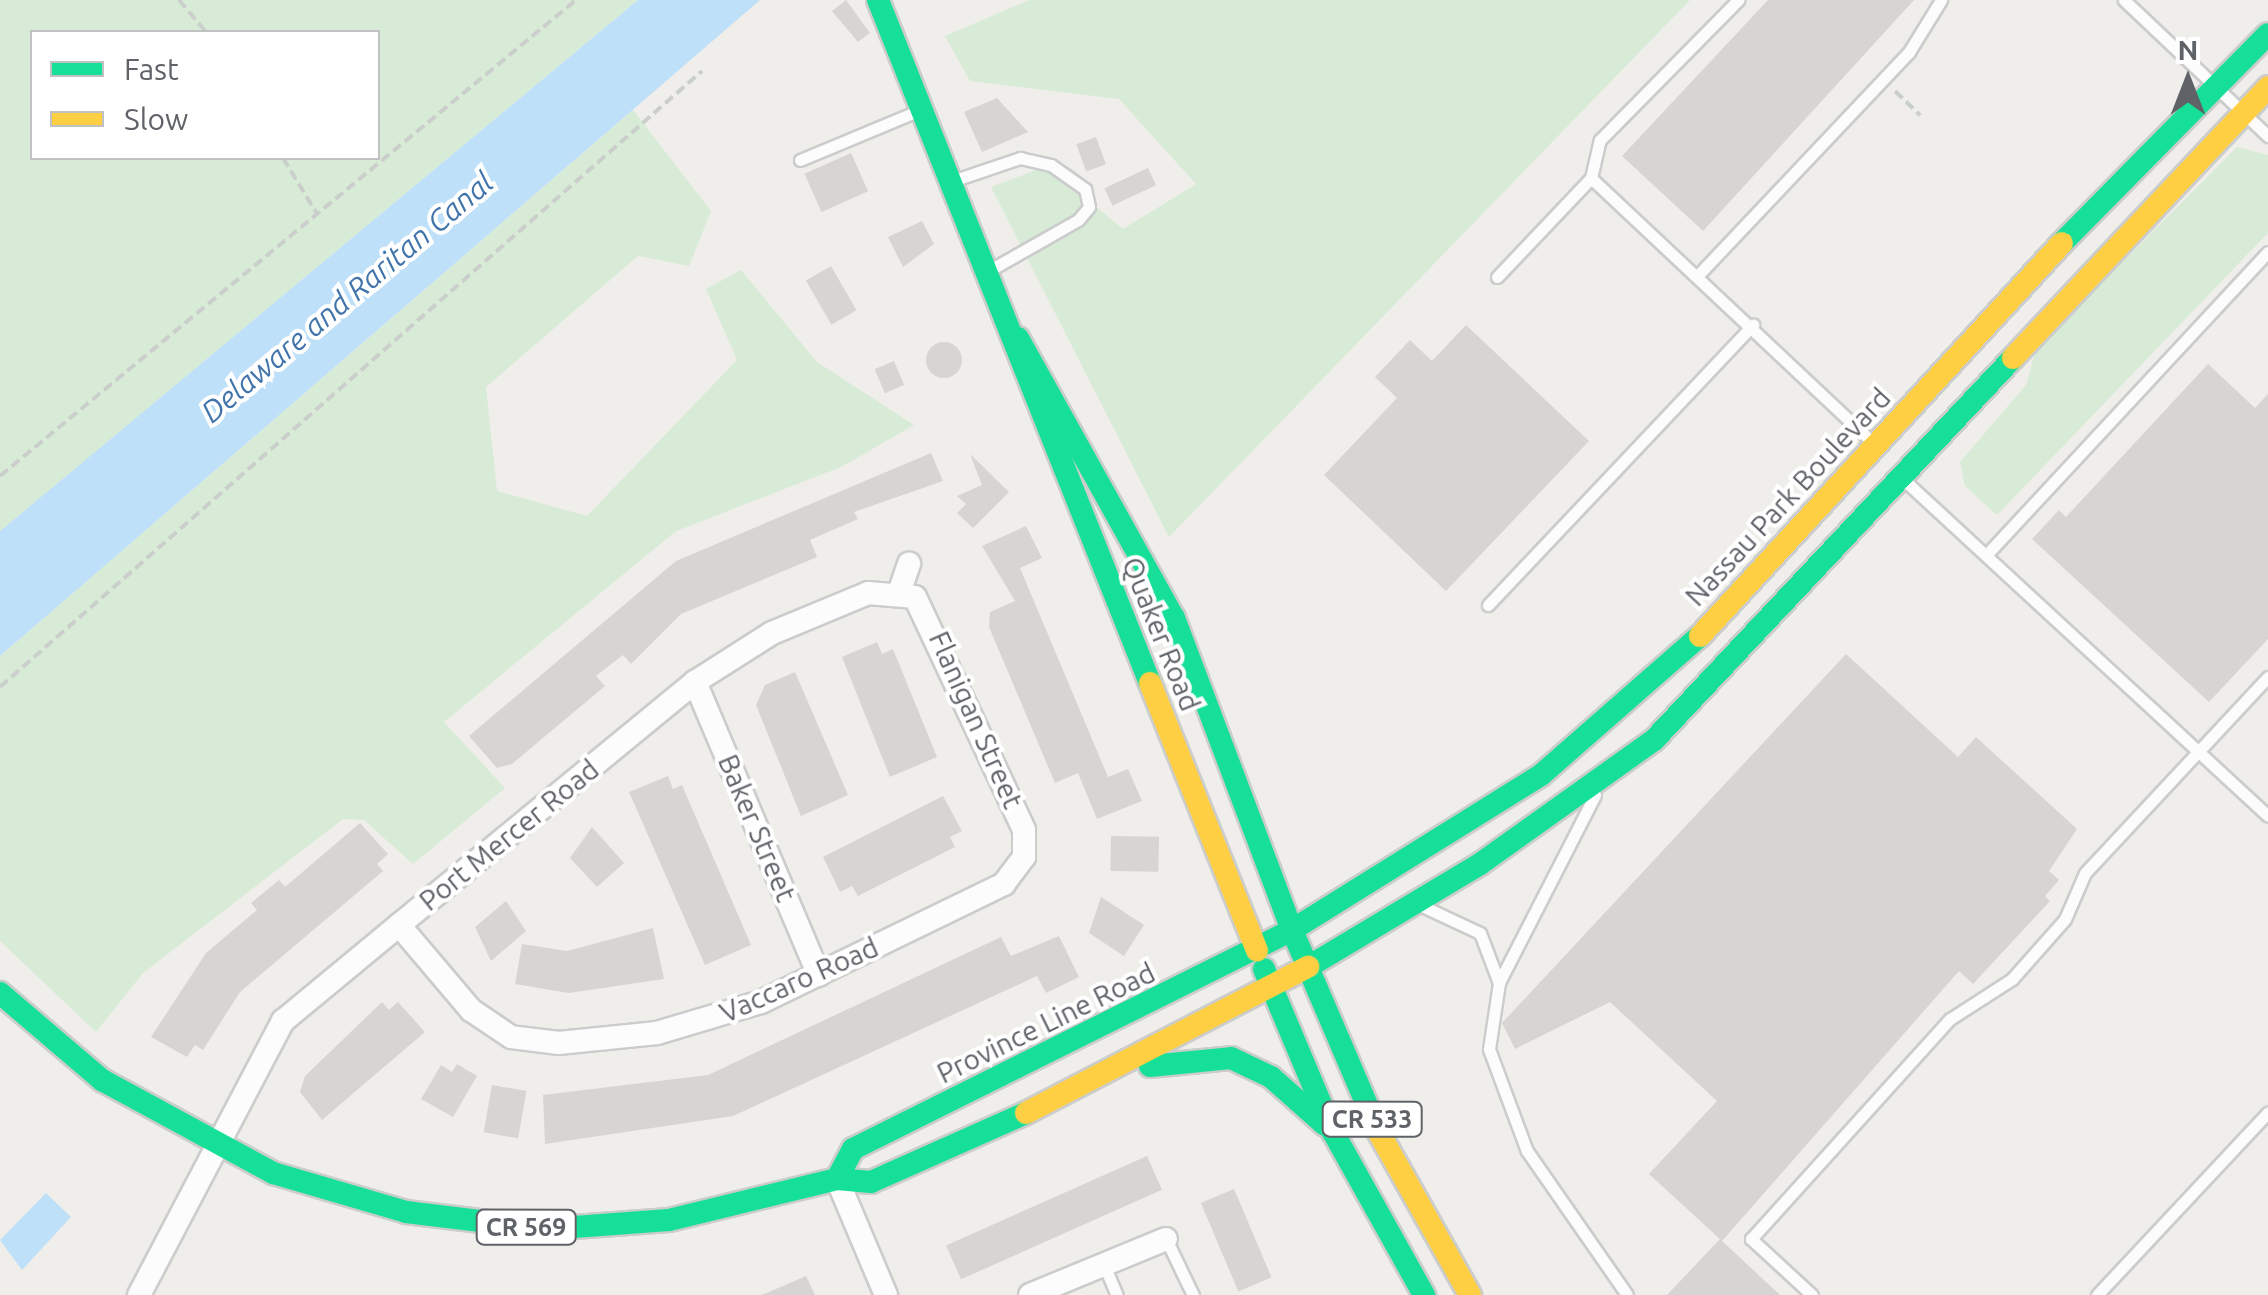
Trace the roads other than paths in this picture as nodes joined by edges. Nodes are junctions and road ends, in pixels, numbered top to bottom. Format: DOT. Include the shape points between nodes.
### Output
graph roads {
  1 [pos="878,0"];
  2 [pos="1738,0"];
  3 [pos="1941,0"];
  4 [pos="2124,0"];
  5 [pos="2268,34"];
  6 [pos="2212,83"];
  7 [pos="2268,88"];
  8 [pos="923,108"];
  9 [pos="2242,111"];
  10 [pos="2268,136"];
  11 [pos="800,160"];
  12 [pos="1591,178"];
  13 [pos="953,180"];
  14 [pos="2268,252"];
  15 [pos="990,270"];
  16 [pos="1700,273"];
  17 [pos="1496,277"];
  18 [pos="1754,325"];
  19 [pos="1018,338"];
  20 [pos="1876,446"];
  21 [pos="1902,478"];
  22 [pos="1988,553"];
  23 [pos="910,564"];
  24 [pos="900,590"];
  25 [pos="1488,605"];
  26 [pos="2268,676"];
  27 [pos="695,682"];
  28 [pos="2199,751"];
  29 [pos="1604,778"];
  30 [pos="2268,816"];
  31 [pos="998,887"];
  32 [pos="1416,904"];
  33 [pos="399,925"];
  34 [pos="1292,930"];
  35 [pos="1257,950"];
  36 [pos="1308,967"];
  37 [pos="819,974"];
  38 [pos="1499,983"];
  39 [pos="1272,988"];
  40 [pos="0,993"];
  41 [pos="1113,1074"];
  42 [pos="2268,1112"];
  43 [pos="1333,1132"];
  44 [pos="220,1150"];
  45 [pos="838,1179"];
  46 [pos="1166,1239"];
  47 [pos="1104,1265"];
  48 [pos="139,1295"];
  49 [pos="886,1295"];
  50 [pos="1030,1295"];
  51 [pos="1117,1295"];
  52 [pos="1193,1295"];
  53 [pos="1424,1295"];
  54 [pos="1470,1295"];
  55 [pos="1628,1295"];
  56 [pos="1812,1295"];
  57 [pos="2097,1295"];
  1 -- 8 [label="street, Quaker Road / CR 533"];
  2 -- 12 [label="lane" via="1600,140"];
  3 -- 16 [label="lane" via="1908,52"];
  4 -- 6 [label="lane"];
  5 -- 6 [label="street, Nassau Park Boulevard"];
  6 -- 9 [label="lane"];
  6 -- 20 [label="street, Nassau Park Boulevard"];
  7 -- 9 [label="street"];
  8 -- 11 [label="lane"];
  8 -- 13 [label="street, Quaker Road / CR 533"];
  9 -- 10 [label="lane"];
  9 -- 21 [label="street"];
  12 -- 16 [label="lane"];
  12 -- 17 [label="lane"];
  13 -- 15 [label="street, Quaker Road / CR 533"];
  13 -- 15 [label="lane" via="1020,158 1050,164 1086,189 1089,207 1078,220"];
  14 -- 22 [label="lane"];
  15 -- 19 [label="street, Quaker Road / CR 533"];
  16 -- 18 [label="lane"];
  18 -- 20 [label="lane"];
  18 -- 25 [label="lane"];
  19 -- 34 [label="street, Quaker Road" via="1174,618"];
  19 -- 35 [label="street, Quaker Road / CR 533"];
  20 -- 21 [label="street"];
  20 -- 34 [label="street, Nassau Park Boulevard" via="1602,730"];
  21 -- 22 [label="lane"];
  21 -- 29 [label="street" via="1690,707"];
  22 -- 28 [label="lane"];
  23 -- 24 [label="street"];
  24 -- 27 [label="street, Port Mercer Road" via="868,592 772,634"];
  24 -- 31 [label="street, Flanigan Street" via="932,618 1024,830 1032,860"];
  26 -- 28 [label="lane"];
  27 -- 33 [label="street, Port Mercer Road"];
  27 -- 37 [label="street, Baker Street"];
  28 -- 30 [label="lane"];
  28 -- 56 [label="lane" via="2085,874 2066,919 2012,978 1950,1019 1751,1239"];
  29 -- 32 [label="street"];
  29 -- 38 [label="lane"];
  31 -- 37 [label="street, Vaccaro Road"];
  32 -- 36 [label="street"];
  32 -- 38 [label="lane" via="1480,933"];
  33 -- 37 [label="street, Vaccaro Road" via="471,1010 532,1042 657,1033"];
  33 -- 44 [label="street, Port Mercer Road" via="283,1021"];
  34 -- 35 [label="street, Province Line Road"];
  34 -- 36 [label="street, CR 533"];
  35 -- 39 [label="street, CR 533"];
  35 -- 45 [label="street, Province Line Road" via="853,1149"];
  36 -- 39 [label="street, CR 569"];
  36 -- 54 [label="street, CR 533" via="1375,1125"];
  38 -- 55 [label="lane" via="1489,1048 1506,1110 1582,1238"];
  39 -- 41 [label="street, CR 569"];
  39 -- 43 [label="street, CR 533"];
  40 -- 44 [label="street, CR 569" via="102,1080"];
  41 -- 43 [label="street" via="1231,1058 1270,1077"];
  41 -- 45 [label="street, CR 569" via="871,1182"];
  42 -- 57 [label="lane"];
  43 -- 53 [label="street, CR 533"];
  44 -- 45 [label="street, CR 569" via="406,1212 547,1228 669,1220"];
  44 -- 48 [label="street, Port Mercer Road"];
  45 -- 49 [label="street"];
  46 -- 47 [label="street"];
  46 -- 52 [label="lane"];
  47 -- 50 [label="street"];
  47 -- 51 [label="lane"];
}
